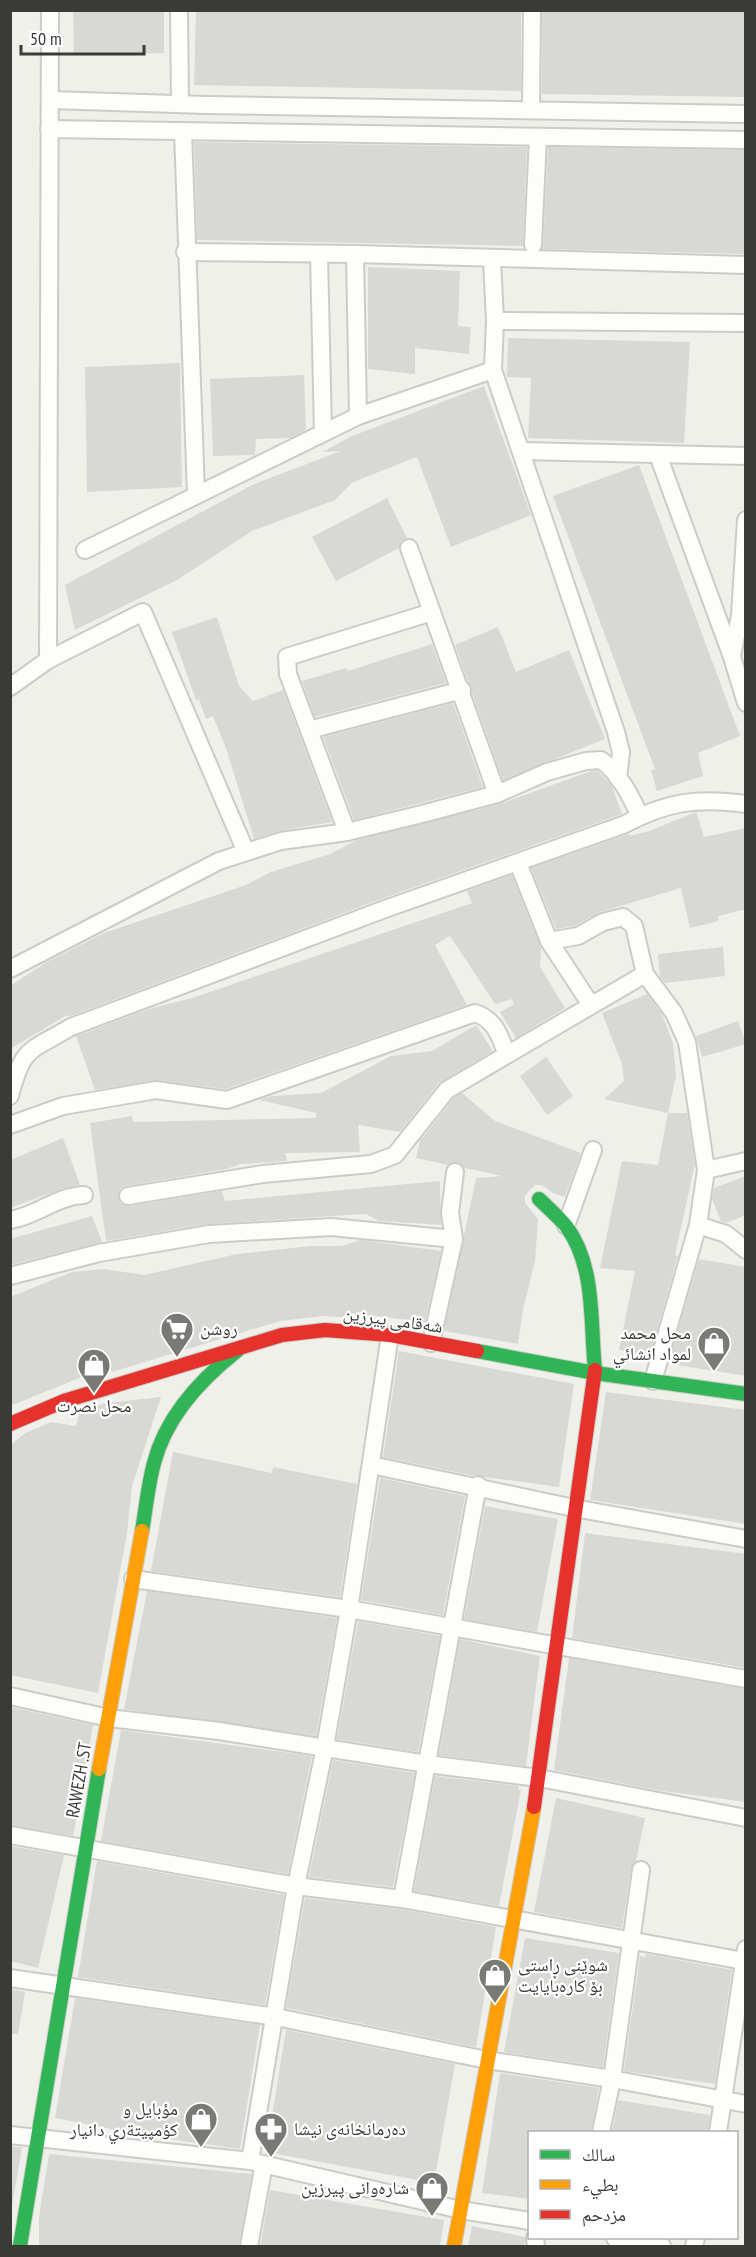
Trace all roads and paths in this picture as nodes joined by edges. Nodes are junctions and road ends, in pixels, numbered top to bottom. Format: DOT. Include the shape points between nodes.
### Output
graph roads {
  1 [pos="50,10"];
  2 [pos="179,10"];
  3 [pos="532,10"];
  4 [pos="51,100"];
  5 [pos="180,103"];
  6 [pos="206,105"];
  7 [pos="531,110"];
  8 [pos="746,114"];
  9 [pos="49,129"];
  10 [pos="183,131"];
  11 [pos="206,132"];
  12 [pos="538,137"];
  13 [pos="746,140"];
  14 [pos="533,245"];
  15 [pos="185,252"];
  16 [pos="356,254"];
  17 [pos="319,255"];
  18 [pos="492,260"];
  19 [pos="746,266"];
  20 [pos="495,321"];
  21 [pos="746,323"];
  22 [pos="493,370"];
  23 [pos="358,416"];
  24 [pos="323,433"];
  25 [pos="522,451"];
  26 [pos="658,455"];
  27 [pos="746,456"];
  28 [pos="196,494"];
  29 [pos="746,520"];
  30 [pos="409,548"];
  31 [pos="85,550"];
  32 [pos="432,612"];
  33 [pos="732,657"];
  34 [pos="48,660"];
  35 [pos="742,680"];
  36 [pos="10,687"];
  37 [pos="462,690"];
  38 [pos="746,703"];
  39 [pos="309,730"];
  40 [pos="618,778"];
  41 [pos="497,794"];
  42 [pos="746,804"];
  43 [pos="640,816"];
  44 [pos="347,832"];
  45 [pos="246,852"];
  46 [pos="518,863"];
  47 [pos="549,941"];
  48 [pos="10,969"];
  49 [pos="645,974"];
  50 [pos="591,1005"];
  51 [pos="506,1053"];
  52 [pos="10,1096"];
  53 [pos="10,1125"];
  54 [pos="592,1150"];
  55 [pos="746,1161"];
  56 [pos="706,1170"];
  57 [pos="455,1172"];
  58 [pos="84,1195"];
  59 [pos="129,1196"];
  60 [pos="539,1199"];
  61 [pos="10,1220"];
  62 [pos="698,1225"];
  63 [pos="566,1226"];
  64 [pos="454,1239"];
  65 [pos="746,1250"];
  66 [pos="10,1276"];
  67 [pos="390,1335"];
  68 [pos="431,1343"];
  69 [pos="238,1350"];
  70 [pos="595,1373"];
  71 [pos="653,1381"];
  72 [pos="746,1394"];
  73 [pos="10,1424"];
  74 [pos="371,1465"];
  75 [pos="478,1485"];
  76 [pos="574,1508"];
  77 [pos="746,1539"];
  78 [pos="133,1579"];
  79 [pos="349,1609"];
  80 [pos="453,1627"];
  81 [pos="558,1646"];
  82 [pos="746,1679"];
  83 [pos="10,1696"];
  84 [pos="109,1718"];
  85 [pos="325,1747"];
  86 [pos="428,1764"];
  87 [pos="539,1778"];
  88 [pos="746,1818"];
  89 [pos="10,1835"];
  90 [pos="85,1849"];
  91 [pos="641,1870"];
  92 [pos="296,1886"];
  93 [pos="402,1899"];
  94 [pos="514,1921"];
  95 [pos="631,1940"];
  96 [pos="745,1955"];
  97 [pos="10,1978"];
  98 [pos="64,1986"];
  99 [pos="276,2016"];
  100 [pos="488,2060"];
  101 [pos="612,2079"];
  102 [pos="725,2102"];
  103 [pos="746,2104"];
  104 [pos="601,2131"];
  105 [pos="718,2131"];
  106 [pos="10,2135"];
  107 [pos="37,2138"];
  108 [pos="256,2163"];
  109 [pos="460,2210"];
  110 [pos="528,2221"];
  111 [pos="620,2239"];
  112 [pos="20,2247"];
  113 [pos="249,2247"];
  114 [pos="454,2247"];
  115 [pos="662,2247"];
  1 -- 4 [label="street"];
  2 -- 5 [label="street"];
  3 -- 7 [label="street"];
  4 -- 5 [label="street"];
  4 -- 9 [label="street"];
  5 -- 6 [label="street"];
  6 -- 7 [label="street"];
  6 -- 11 [label="street"];
  7 -- 8 [label="street"];
  9 -- 10 [label="street"];
  9 -- 34 [label="street"];
  10 -- 11 [label="street"];
  10 -- 15 [label="street"];
  11 -- 12 [label="street"];
  12 -- 13 [label="street"];
  12 -- 14 [label="street"];
  15 -- 17 [label="street"];
  15 -- 28 [label="street"];
  16 -- 17 [label="street"];
  16 -- 18 [label="street"];
  16 -- 23 [label="street"];
  17 -- 24 [label="street"];
  18 -- 19 [label="street"];
  18 -- 20 [label="street"];
  20 -- 21 [label="street"];
  20 -- 22 [label="street"];
  22 -- 23 [label="street"];
  22 -- 25 [label="street"];
  23 -- 24 [label="street"];
  24 -- 28 [label="street"];
  25 -- 26 [label="street"];
  25 -- 40 [label="street" via="616,732 621,752"];
  26 -- 27 [label="street"];
  26 -- 33 [label="street"];
  28 -- 31 [label="street"];
  29 -- 33 [label="street" via="740,615"];
  30 -- 32 [label="street"];
  32 -- 37 [label="street"];
  32 -- 39 [label="street" via="287,657 288,674"];
  33 -- 35 [label="street"];
  34 -- 36 [label="street"];
  34 -- 45 [label="street" via="143,612"];
  35 -- 38 [label="street"];
  37 -- 39 [label="street"];
  37 -- 41 [label="street"];
  39 -- 44 [label="street"];
  40 -- 41 [label="street" via="610,767 594,759 547,772"];
  40 -- 43 [label="street"];
  41 -- 44 [label="street"];
  42 -- 43 [label="street" via="689,801"];
  43 -- 46 [label="street"];
  44 -- 45 [label="street" via="281,841"];
  45 -- 48 [label="street" via="219,861"];
  46 -- 47 [label="street"];
  46 -- 52 [label="street" via="71,1027 27,1052"];
  47 -- 49 [label="street" via="578,936 603,922 623,917 634,926"];
  47 -- 50 [label="street"];
  49 -- 50 [label="street"];
  49 -- 56 [label="street" via="674,1013 687,1042"];
  50 -- 51 [label="street" via="554,1030"];
  51 -- 53 [label="street" via="499,1032 486,1017 475,1013 227,1100 156,1090 63,1106"];
  51 -- 59 [label="street" via="447,1090 394,1155 371,1164 263,1174"];
  54 -- 63 [label="street"];
  55 -- 56 [label="street"];
  56 -- 62 [label="street"];
  57 -- 64 [label="street" via="450,1214"];
  58 -- 61 [label="street" via="49,1203 29,1217"];
  60 -- 63 [label="street"];
  62 -- 65 [label="street" via="726,1234"];
  62 -- 71 [label="street"];
  63 -- 70 [label="street" via="580,1254 592,1302"];
  64 -- 66 [label="street" via="331,1227 209,1234 99,1253"];
  64 -- 68 [label="street"];
  67 -- 68 [label="street, شەقامی پیرزین"];
  67 -- 69 [label="street, شەقامی پیرزین" via="347,1330 303,1332"];
  67 -- 74 [label="street"];
  68 -- 70 [label="street, شەقامی پیرزین"];
  69 -- 73 [label="street, شەقامی پیرزین" via="64,1401"];
  69 -- 78 [label="street, RAWEZH .ST" via="193,1390 161,1441"];
  70 -- 71 [label="street, شەقامی پیرزین"];
  70 -- 76 [label="street"];
  71 -- 72 [label="street, شەقامی پیرزین"];
  74 -- 75 [label="street"];
  74 -- 79 [label="street"];
  75 -- 76 [label="street"];
  75 -- 80 [label="street"];
  76 -- 77 [label="street"];
  76 -- 81 [label="street"];
  78 -- 79 [label="street"];
  78 -- 84 [label="street, RAWEZH .ST"];
  79 -- 80 [label="street"];
  79 -- 85 [label="street"];
  80 -- 81 [label="street"];
  80 -- 86 [label="street"];
  81 -- 82 [label="street"];
  81 -- 87 [label="street"];
  83 -- 84 [label="street"];
  84 -- 85 [label="street"];
  84 -- 90 [label="street, RAWEZH .ST"];
  85 -- 86 [label="street"];
  85 -- 92 [label="street"];
  86 -- 87 [label="street"];
  86 -- 93 [label="street"];
  87 -- 88 [label="street"];
  87 -- 94 [label="street"];
  89 -- 90 [label="street"];
  90 -- 92 [label="street"];
  90 -- 98 [label="street, RAWEZH .ST"];
  91 -- 95 [label="street"];
  92 -- 93 [label="street"];
  92 -- 99 [label="street"];
  93 -- 94 [label="street"];
  94 -- 95 [label="street"];
  94 -- 100 [label="street"];
  95 -- 96 [label="street"];
  95 -- 101 [label="street"];
  96 -- 102 [label="street"];
  97 -- 98 [label="street"];
  98 -- 99 [label="street"];
  98 -- 107 [label="street, RAWEZH .ST"];
  99 -- 100 [label="street"];
  99 -- 108 [label="street"];
  100 -- 101 [label="street"];
  100 -- 109 [label="street"];
  101 -- 102 [label="street"];
  101 -- 104 [label="street"];
  102 -- 103 [label="street"];
  102 -- 105 [label="street"];
  106 -- 107 [label="street"];
  107 -- 108 [label="street"];
  107 -- 112 [label="street, RAWEZH .ST"];
  108 -- 109 [label="street"];
  108 -- 113 [label="street"];
  109 -- 110 [label="street"];
  109 -- 114 [label="street"];
  111 -- 115 [label="street"];
}
